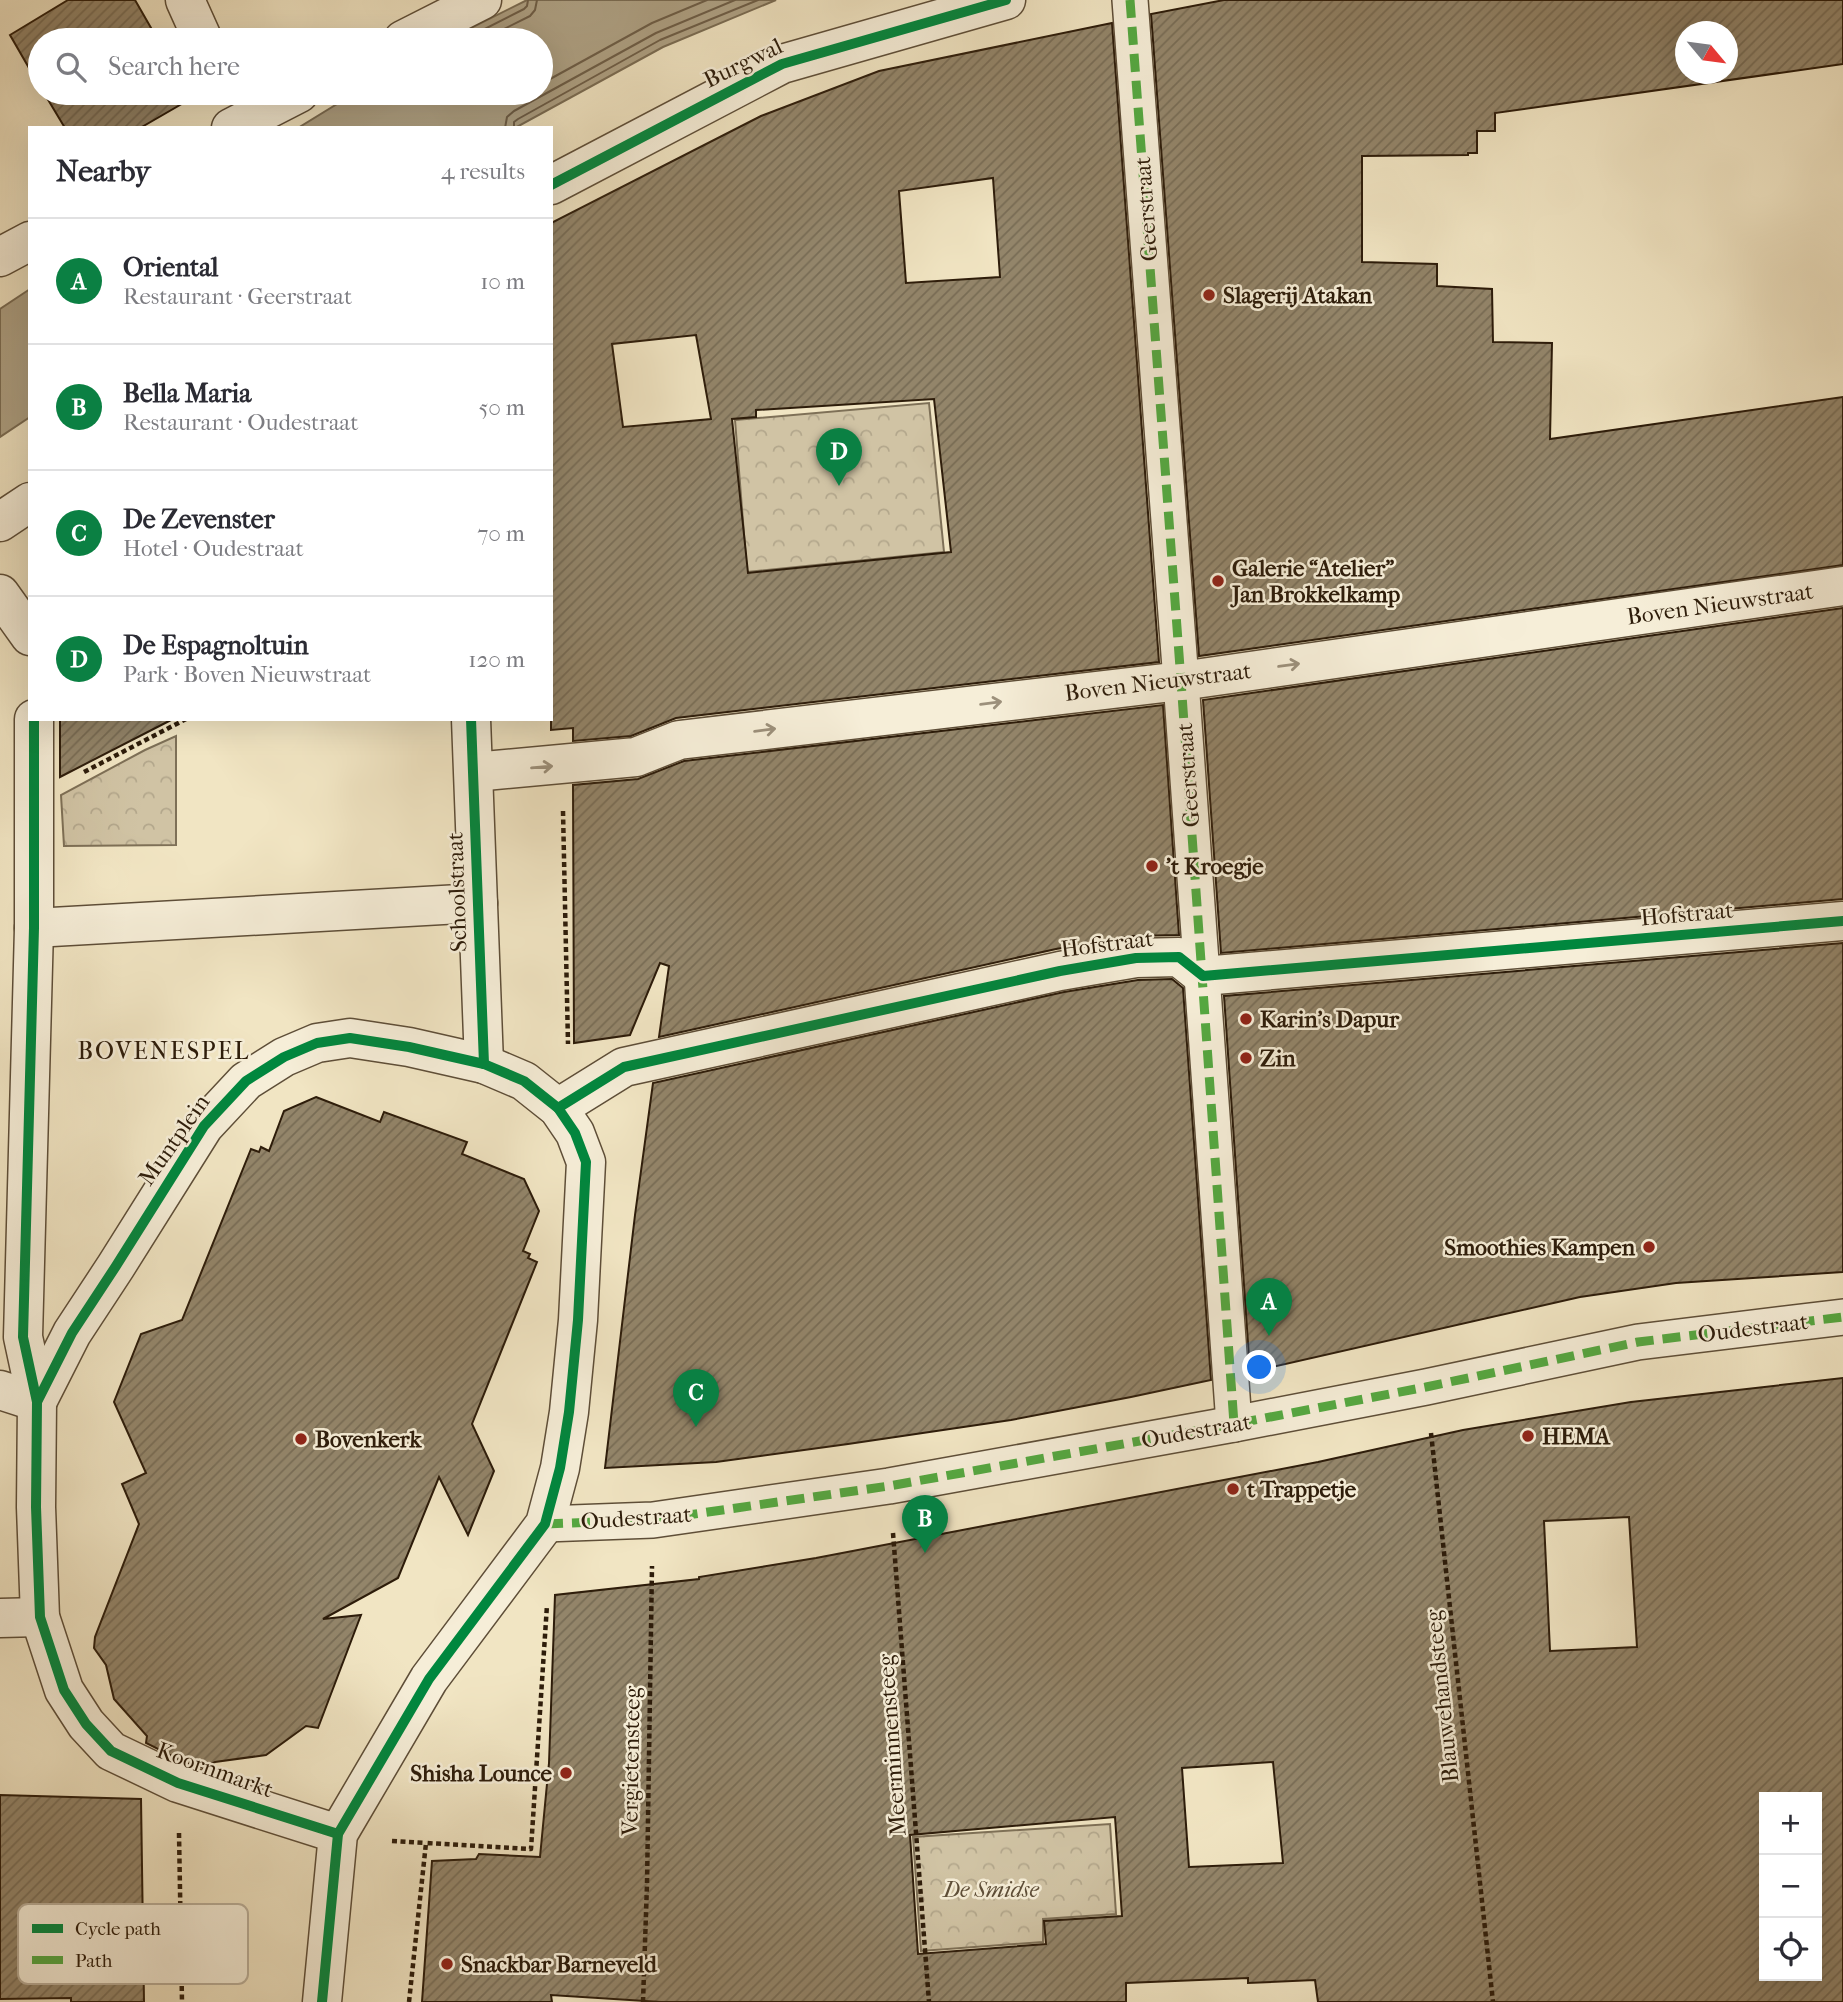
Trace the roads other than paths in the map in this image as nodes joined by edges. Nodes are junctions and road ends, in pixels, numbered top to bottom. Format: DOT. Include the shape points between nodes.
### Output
graph roads {
  1 [pos="185,0"];
  2 [pos="482,0"];
  3 [pos="1006,0"];
  4 [pos="1130,0"];
  5 [pos="198,28"];
  6 [pos="427,28"];
  7 [pos="261,105"];
  8 [pos="233,114"];
  9 [pos="553,184"];
  10 [pos="28,242"];
  11 [pos="0,257"];
  12 [pos="28,503"];
  13 [pos="0,522"];
  14 [pos="1843,586"];
  15 [pos="0,594"];
  16 [pos="28,633"];
  17 [pos="1181,681"];
  18 [pos="34,721"];
  19 [pos="471,721"];
  20 [pos="474,772"];
  21 [pos="478,904"];
  22 [pos="1843,921"];
  23 [pos="34,928"];
  24 [pos="1203,976"];
  25 [pos="16,1016"];
  26 [pos="484,1064"];
  27 [pos="558,1108"];
  28 [pos="1843,1317"];
  29 [pos="0,1390"];
  30 [pos="37,1402"];
  31 [pos="1234,1424"];
  32 [pos="545,1524"];
  33 [pos="40,1617"];
  34 [pos="0,1618"];
  35 [pos="338,1834"];
  36 [pos="322,2002"];
  1 -- 5 [label="street"];
  2 -- 6 [label="street"];
  3 -- 9 [label="street, Burgwal" via="782,64"];
  4 -- 17 [label="street, Geerstraat"];
  7 -- 8 [label="street"];
  10 -- 11 [label="street"];
  12 -- 13 [label="street"];
  17 -- 14 [label="street, Boven Nieuwstraat, one-way"];
  15 -- 16 [label="street"];
  20 -- 17 [label="street, Boven Nieuwstraat, one-way" via="636,757 679,740"];
  17 -- 24 [label="street, Geerstraat"];
  18 -- 23 [label="street"];
  19 -- 20 [label="street, Schoolstraat"];
  20 -- 21 [label="street, Schoolstraat"];
  21 -- 23 [label="street"];
  21 -- 26 [label="street, Schoolstraat"];
  22 -- 24 [label="street, Hofstraat"];
  23 -- 25 [label="street"];
  24 -- 27 [label="street, Hofstraat" via="1180,957 1136,958 1060,971 624,1067"];
  24 -- 31 [label="street, Geerstraat"];
  25 -- 30 [label="street" via="23,1337"];
  26 -- 27 [label="street, Muntplein" via="524,1081"];
  26 -- 30 [label="street, Muntplein" via="350,1038 317,1043 246,1080 204,1126 72,1333"];
  27 -- 32 [label="street, Muntplein" via="575,1133 586,1162 569,1412"];
  28 -- 31 [label="street, Oudestraat" via="1638,1342"];
  29 -- 30 [label="street"];
  30 -- 33 [label="street, Koornmarkt"];
  31 -- 32 [label="street, Oudestraat" via="889,1486 653,1520"];
  32 -- 35 [label="street" via="429,1679"];
  33 -- 34 [label="street"];
  33 -- 35 [label="street, Koornmarkt" via="64,1690 111,1751 178,1783"];
  35 -- 36 [label="street"];
}
